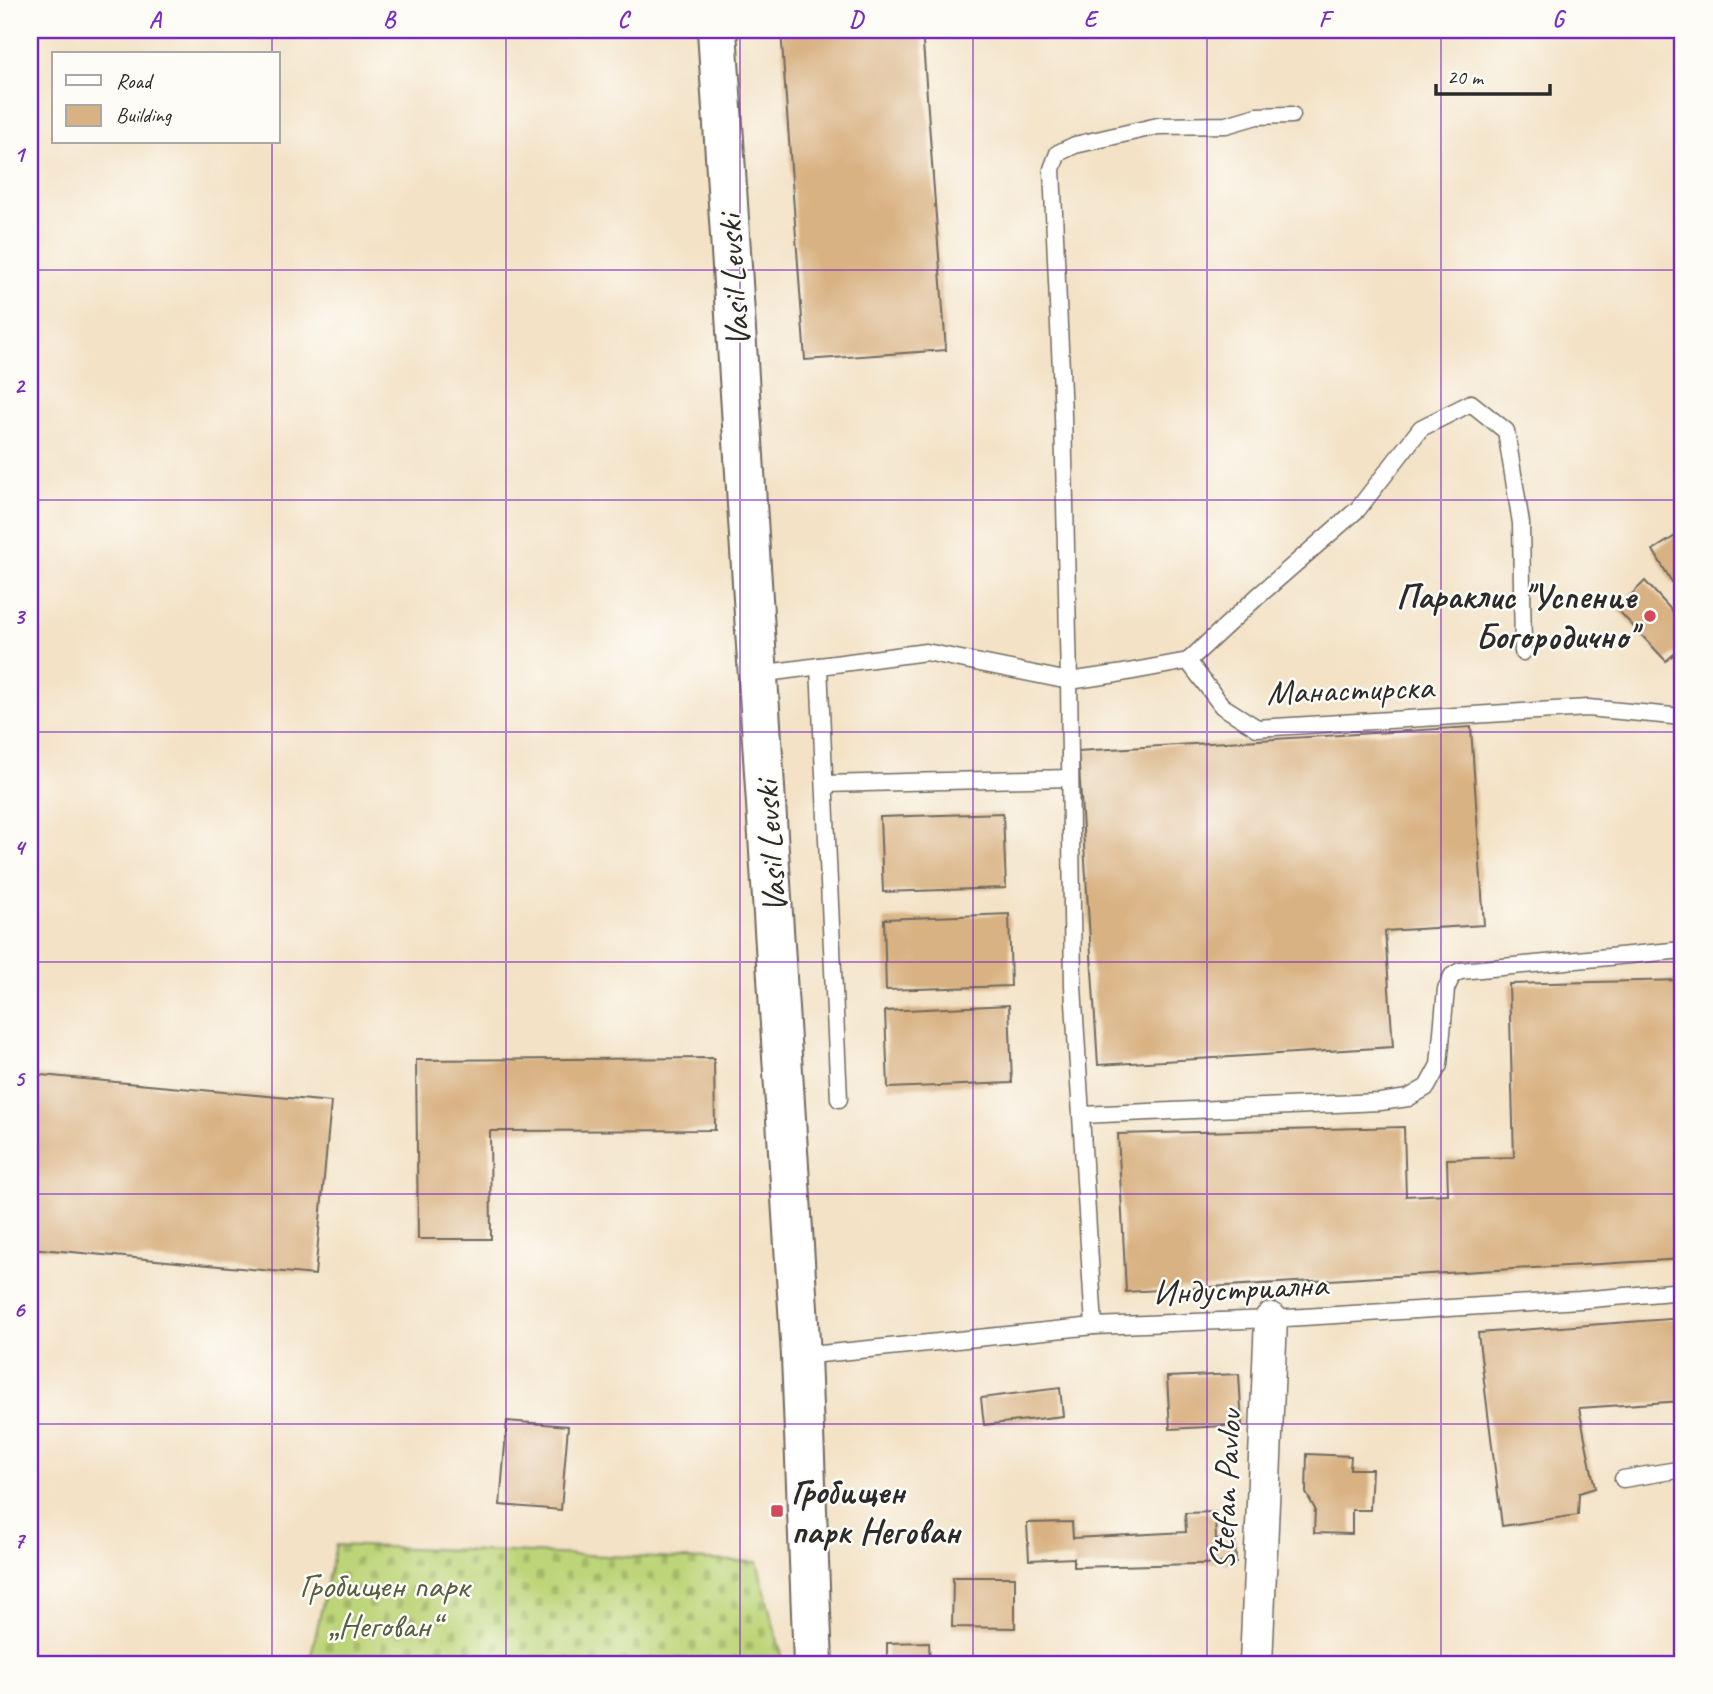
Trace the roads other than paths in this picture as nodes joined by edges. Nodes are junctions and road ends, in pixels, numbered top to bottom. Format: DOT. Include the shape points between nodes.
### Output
graph roads {
  1 [pos="717,30"];
  2 [pos="1292,115"];
  3 [pos="1523,652"];
  4 [pos="1188,661"];
  5 [pos="819,666"];
  6 [pos="759,674"];
  7 [pos="1069,681"];
  8 [pos="1683,717"];
  9 [pos="1070,778"];
  10 [pos="825,784"];
  11 [pos="1683,950"];
  12 [pos="839,1099"];
  13 [pos="1081,1115"];
  14 [pos="1683,1291"];
  15 [pos="1271,1319"];
  16 [pos="1094,1326"];
  17 [pos="802,1356"];
  18 [pos="1683,1469"];
  19 [pos="1623,1479"];
  20 [pos="813,1664"];
  21 [pos="1256,1664"];
  1 -- 6 [label="street, Vasil Levski"];
  2 -- 7 [label="lane" via="1257,116 1226,125 1158,126 1074,145 1058,153 1052,169"];
  3 -- 4 [label="lane" via="1521,523 1506,431 1471,403 1421,428 1358,509"];
  4 -- 7 [label="lane"];
  4 -- 8 [label="lane, Манастирска" via="1222,706 1256,728 1588,708"];
  5 -- 6 [label="lane"];
  5 -- 7 [label="lane" via="926,652"];
  5 -- 10 [label="lane"];
  6 -- 17 [label="street, Vasil Levski"];
  7 -- 9 [label="lane"];
  9 -- 10 [label="lane"];
  9 -- 13 [label="lane" via="1073,986"];
  10 -- 12 [label="lane"];
  11 -- 13 [label="lane" via="1460,971 1446,989 1439,1065 1427,1087 1408,1098"];
  13 -- 16 [label="lane"];
  14 -- 15 [label="lane, Индустриална"];
  15 -- 16 [label="lane, Индустриална"];
  15 -- 21 [label="street, Stefan Pavlov"];
  16 -- 17 [label="lane, Индустриална"];
  17 -- 20 [label="street, Vasil Levski"];
  18 -- 19 [label="lane"];
}
